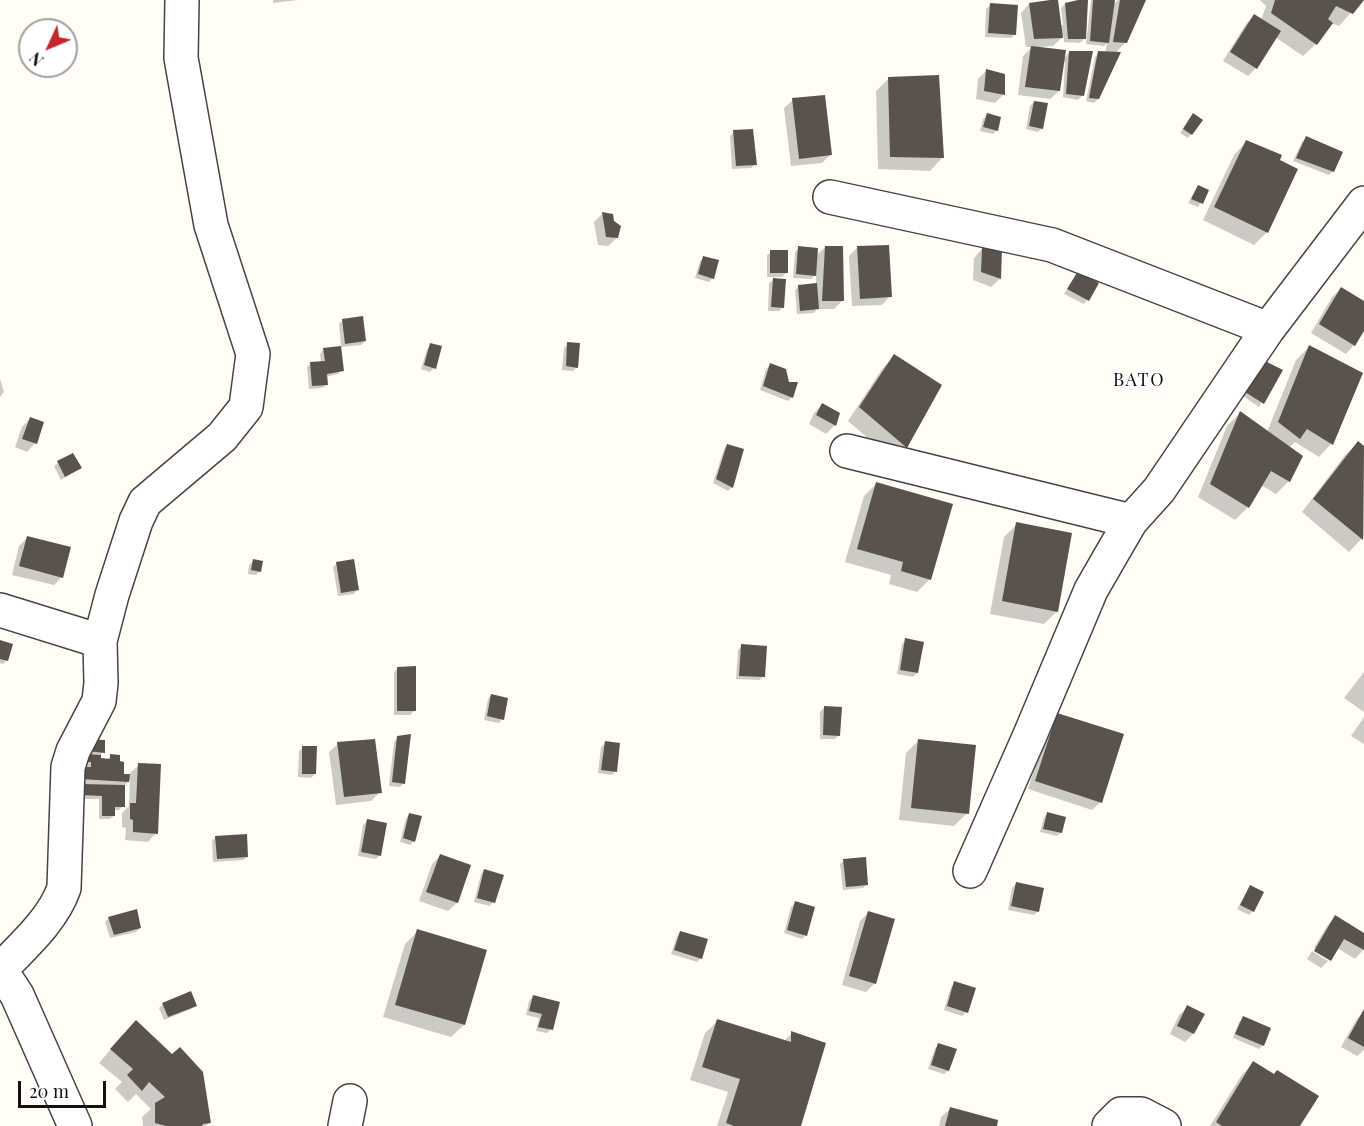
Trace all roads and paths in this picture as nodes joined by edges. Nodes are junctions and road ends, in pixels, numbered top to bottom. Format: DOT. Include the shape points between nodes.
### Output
graph roads {
  1 [pos="182,0"];
  2 [pos="830,196"];
  3 [pos="1364,203"];
  4 [pos="1268,329"];
  5 [pos="847,451"];
  6 [pos="1131,521"];
  7 [pos="0,610"];
  8 [pos="100,641"];
  9 [pos="970,871"];
  10 [pos="0,970"];
  11 [pos="75,1126"];
  12 [pos="1109,1126"];
  13 [pos="1164,1126"];
  1 -- 8 [label="street" via="181,58 211,225 254,354 246,407 222,436 145,502"];
  2 -- 4 [label="street" via="1052,245"];
  3 -- 4 [label="street"];
  4 -- 6 [label="street" via="1159,490"];
  5 -- 6 [label="street"];
  6 -- 9 [label="street" via="1091,590"];
  7 -- 8 [label="street"];
  8 -- 10 [label="street" via="99,701 68,767 64,888 50,915"];
  10 -- 11 [label="street" via="17,995"];
  12 -- 13 [label="street" via="1121,1114 1141,1114"];
}
